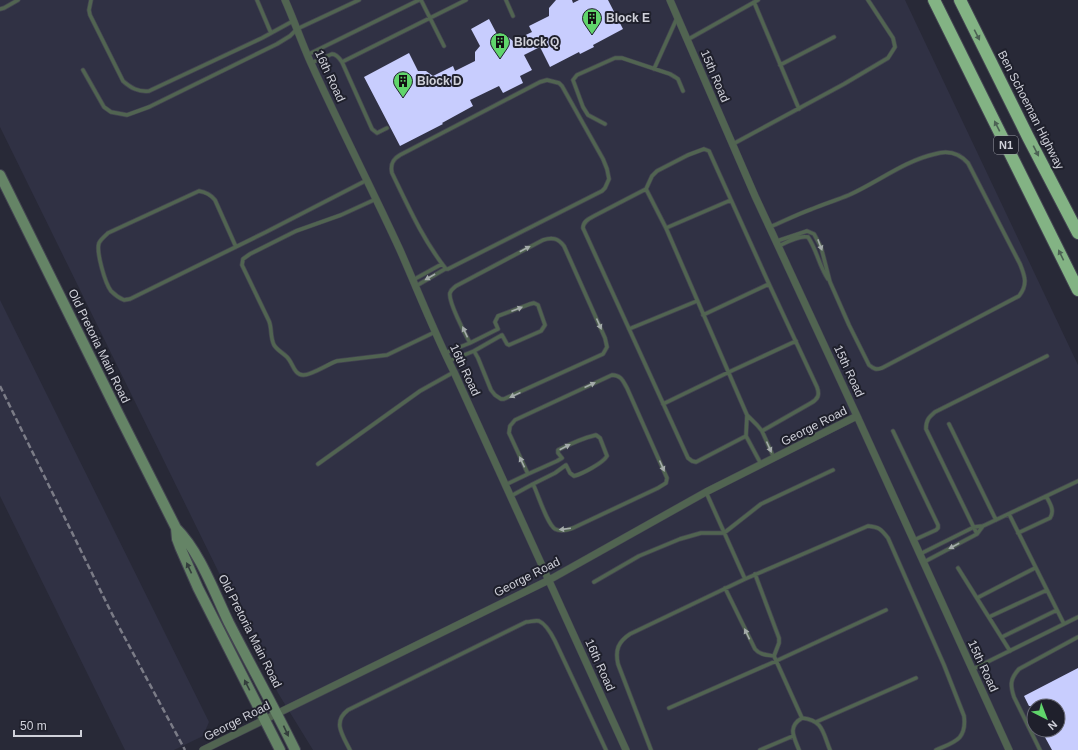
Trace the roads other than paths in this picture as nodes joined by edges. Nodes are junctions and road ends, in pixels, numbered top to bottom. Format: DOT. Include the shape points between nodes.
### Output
graph roads {
  1 [pos="18,0"];
  2 [pos="91,0"];
  3 [pos="257,0"];
  4 [pos="285,0"];
  5 [pos="358,0"];
  6 [pos="420,0"];
  7 [pos="466,0"];
  8 [pos="506,0"];
  9 [pos="670,0"];
  10 [pos="758,0"];
  11 [pos="868,0"];
  12 [pos="934,0"];
  13 [pos="960,0"];
  14 [pos="754,2"];
  15 [pos="0,9"];
  16 [pos="513,16"];
  17 [pos="677,17"];
  18 [pos="430,18"];
  19 [pos="294,20"];
  20 [pos="297,29"];
  21 [pos="271,33"];
  22 [pos="834,37"];
  23 [pos="687,40"];
  24 [pos="444,46"];
  25 [pos="308,55"];
  26 [pos="342,62"];
  27 [pos="311,63"];
  28 [pos="780,65"];
  29 [pos="654,69"];
  30 [pos="83,70"];
  31 [pos="683,91"];
  32 [pos="799,109"];
  33 [pos="605,124"];
  34 [pos="387,128"];
  35 [pos="733,144"];
  36 [pos="0,175"];
  37 [pos="367,180"];
  38 [pos="646,189"];
  39 [pos="376,199"];
  40 [pos="732,200"];
  41 [pos="770,227"];
  42 [pos="666,228"];
  43 [pos="1078,233"];
  44 [pos="778,244"];
  45 [pos="236,247"];
  46 [pos="442,264"];
  47 [pos="445,269"];
  48 [pos="830,282"];
  49 [pos="414,283"];
  50 [pos="769,284"];
  51 [pos="1078,290"];
  52 [pos="697,301"];
  53 [pos="703,316"];
  54 [pos="498,329"];
  55 [pos="629,329"];
  56 [pos="435,332"];
  57 [pos="502,335"];
  58 [pos="796,341"];
  59 [pos="470,343"];
  60 [pos="474,351"];
  61 [pos="445,353"];
  62 [pos="1047,356"];
  63 [pos="449,361"];
  64 [pos="454,372"];
  65 [pos="729,372"];
  66 [pos="663,404"];
  67 [pos="747,415"];
  68 [pos="857,416"];
  69 [pos="949,424"];
  70 [pos="762,431"];
  71 [pos="893,432"];
  72 [pos="746,436"];
  73 [pos="562,458"];
  74 [pos="774,458"];
  75 [pos="318,464"];
  76 [pos="761,464"];
  77 [pos="566,465"];
  78 [pos="833,470"];
  79 [pos="528,474"];
  80 [pos="1078,481"];
  81 [pos="533,484"];
  82 [pos="505,485"];
  83 [pos="706,492"];
  84 [pos="510,496"];
  85 [pos="1046,496"];
  86 [pos="1009,514"];
  87 [pos="996,520"];
  88 [pos="983,526"];
  89 [pos="974,527"];
  90 [pos="176,528"];
  91 [pos="724,533"];
  92 [pos="1018,533"];
  93 [pos="977,534"];
  94 [pos="914,540"];
  95 [pos="920,554"];
  96 [pos="924,562"];
  97 [pos="958,568"];
  98 [pos="1036,568"];
  99 [pos="755,574"];
  100 [pos="745,579"];
  101 [pos="549,580"];
  102 [pos="594,582"];
  103 [pos="725,588"];
  104 [pos="1047,590"];
  105 [pos="977,598"];
  106 [pos="886,610"];
  107 [pos="1057,610"];
  108 [pos="989,617"];
  109 [pos="1078,617"];
  110 [pos="1064,624"];
  111 [pos="1002,637"];
  112 [pos="1078,637"];
  113 [pos="1010,651"];
  114 [pos="774,656"];
  115 [pos="776,661"];
  116 [pos="973,669"];
  117 [pos="916,678"];
  118 [pos="669,708"];
  119 [pos="277,713"];
  120 [pos="802,718"];
  121 [pos="265,720"];
  122 [pos="816,722"];
  123 [pos="793,736"];
  124 [pos="203,750"];
  125 [pos="280,750"];
  126 [pos="295,750"];
  127 [pos="350,750"];
  128 [pos="606,750"];
  129 [pos="626,750"];
  130 [pos="652,750"];
  131 [pos="760,750"];
  132 [pos="799,750"];
  133 [pos="830,750"];
  134 [pos="936,750"];
  135 [pos="1009,750"];
  136 [pos="1040,750"];
  1 -- 15 [label="lane"];
  2 -- 21 [label="lane" via="90,15 123,81 129,87 142,91 150,91"];
  3 -- 21 [label="lane"];
  4 -- 19 [label="street, 16th Road"];
  5 -- 20 [label="lane"];
  6 -- 18 [label="lane"];
  6 -- 25 [label="lane"];
  7 -- 18 [label="lane"];
  8 -- 16 [label="lane"];
  9 -- 17 [label="street, 15th Road"];
  10 -- 14 [label="lane"];
  11 -- 32 [label="lane" via="893,38 895,47 892,53 888,58"];
  51 -- 12 [label="highway, N1, one-way"];
  13 -- 43 [label="highway, Ben Schoeman Highway / N1, one-way"];
  14 -- 23 [label="lane"];
  14 -- 28 [label="lane"];
  17 -- 23 [label="street, 15th Road"];
  17 -- 29 [label="lane"];
  18 -- 24 [label="lane"];
  18 -- 26 [label="lane"];
  19 -- 20 [label="street, 16th Road"];
  19 -- 21 [label="lane"];
  20 -- 25 [label="street, 16th Road"];
  20 -- 30 [label="lane" via="277,44 149,107 127,114 111,112 104,107"];
  22 -- 28 [label="lane"];
  23 -- 35 [label="street, 15th Road"];
  25 -- 27 [label="street, 16th Road"];
  26 -- 27 [label="lane" via="333,54"];
  26 -- 34 [label="lane" via="372,129 377,133"];
  27 -- 37 [label="street, 16th Road"];
  28 -- 32 [label="lane"];
  29 -- 31 [label="lane" via="678,79"];
  29 -- 33 [label="lane" via="615,58 577,75 573,80 583,107 588,115"];
  32 -- 35 [label="lane"];
  35 -- 41 [label="street, 15th Road"];
  36 -- 90 [label="main road, Old Pretoria Main Road"];
  37 -- 39 [label="street, 16th Road"];
  37 -- 45 [label="lane"];
  38 -- 40 [label="lane" via="657,171 704,149 709,151"];
  38 -- 42 [label="lane"];
  38 -- 55 [label="lane" via="583,224"];
  39 -- 49 [label="street, 16th Road"];
  39 -- 56 [label="lane" via="296,231 243,259 242,265 270,323 274,345 288,358 295,371 303,375 337,361 387,355"];
  40 -- 42 [label="lane"];
  40 -- 50 [label="lane"];
  41 -- 44 [label="street, 15th Road"];
  41 -- 48 [label="lane" via="849,195 916,160 946,152 956,154 968,163 1020,264 1025,285 1019,296 877,369 866,360"];
  42 -- 52 [label="lane"];
  44 -- 48 [label="lane" via="808,237"];
  44 -- 48 [label="lane, one-way" via="801,232 812,232 821,247"];
  44 -- 68 [label="street, 15th Road"];
  45 -- 45 [label="lane" via="124,300 110,290 98,252 100,242 108,234 199,191 205,192 215,200"];
  46 -- 47 [label="lane"];
  46 -- 47 [label="lane" via="416,222 392,173 392,162 400,155 540,82 546,80 559,83 603,159 609,179 605,188"];
  46 -- 49 [label="lane"];
  47 -- 49 [label="lane, one-way"];
  49 -- 56 [label="street, 16th Road"];
  50 -- 53 [label="lane"];
  50 -- 58 [label="lane"];
  52 -- 53 [label="lane"];
  52 -- 55 [label="lane"];
  53 -- 65 [label="lane"];
  54 -- 57 [label="lane"];
  54 -- 57 [label="lane, one-way" via="495,322 498,316 530,304 538,305 545,325 543,330 509,345"];
  54 -- 59 [label="lane"];
  55 -- 66 [label="lane"];
  56 -- 61 [label="street, 16th Road"];
  57 -- 60 [label="lane"];
  58 -- 65 [label="lane"];
  58 -- 70 [label="lane" via="817,387 818,397"];
  59 -- 60 [label="lane, one-way" via="451,302 451,290 543,240 552,238 561,242 606,338 606,350 603,354 501,399 491,390"];
  59 -- 61 [label="lane"];
  60 -- 63 [label="lane"];
  61 -- 63 [label="street, 16th Road"];
  62 -- 89 [label="lane" via="935,412 926,422 926,429"];
  63 -- 64 [label="street, 16th Road"];
  64 -- 75 [label="lane" via="420,391"];
  64 -- 82 [label="street, 16th Road"];
  65 -- 66 [label="lane"];
  65 -- 67 [label="lane"];
  66 -- 72 [label="lane" via="692,462"];
  67 -- 70 [label="lane"];
  67 -- 72 [label="lane"];
  68 -- 74 [label="street, George Road"];
  68 -- 94 [label="street, 15th Road"];
  69 -- 87 [label="lane"];
  70 -- 74 [label="lane, one-way"];
  71 -- 94 [label="lane" via="938,525 936,530"];
  72 -- 76 [label="lane"];
  73 -- 77 [label="lane"];
  73 -- 77 [label="lane, one-way" via="558,452 560,449 591,436 596,435 600,438 606,458 574,476"];
  73 -- 79 [label="lane"];
  74 -- 76 [label="street, George Road"];
  76 -- 83 [label="street, George Road"];
  77 -- 81 [label="lane"];
  78 -- 91 [label="lane" via="761,504"];
  79 -- 81 [label="lane, one-way" via="509,434 513,421 614,375 621,378 627,388 667,478 666,483 658,488 563,531 553,527"];
  79 -- 82 [label="lane"];
  80 -- 85 [label="lane"];
  81 -- 84 [label="lane"];
  82 -- 84 [label="street, 16th Road"];
  83 -- 91 [label="lane"];
  83 -- 101 [label="street, George Road"];
  84 -- 101 [label="street, 16th Road"];
  85 -- 86 [label="lane"];
  85 -- 92 [label="lane" via="1053,511 1050,518"];
  86 -- 87 [label="lane"];
  86 -- 92 [label="lane"];
  87 -- 88 [label="lane"];
  88 -- 89 [label="lane"];
  88 -- 93 [label="lane"];
  89 -- 93 [label="lane"];
  89 -- 95 [label="lane"];
  90 -- 119 [label="main road, Old Pretoria Main Road" via="187,540 200,562 238,641"];
  121 -- 90 [label="main road, Old Pretoria Main Road, one-way" via="188,566 177,539"];
  91 -- 100 [label="lane"];
  91 -- 102 [label="lane" via="701,533 680,539 639,556"];
  92 -- 98 [label="lane"];
  93 -- 96 [label="lane, one-way"];
  94 -- 95 [label="street, 15th Road"];
  95 -- 96 [label="street, 15th Road"];
  96 -- 116 [label="street, 15th Road"];
  97 -- 105 [label="lane"];
  98 -- 104 [label="lane"];
  98 -- 105 [label="lane"];
  99 -- 100 [label="lane"];
  99 -- 114 [label="lane" via="779,638"];
  99 -- 134 [label="lane" via="868,526 882,530 888,538 964,716 957,741"];
  100 -- 103 [label="lane"];
  101 -- 119 [label="street, George Road"];
  101 -- 129 [label="street, 16th Road"];
  114 -- 103 [label="lane, one-way" via="762,655 755,650"];
  103 -- 130 [label="lane" via="630,634 620,644 617,651 618,664"];
  104 -- 107 [label="lane"];
  104 -- 108 [label="lane"];
  105 -- 108 [label="lane"];
  106 -- 115 [label="lane"];
  107 -- 110 [label="lane"];
  107 -- 111 [label="lane"];
  108 -- 111 [label="lane"];
  109 -- 110 [label="lane"];
  110 -- 113 [label="lane"];
  111 -- 113 [label="lane"];
  112 -- 136 [label="lane" via="1019,669 1011,681 1014,697"];
  113 -- 116 [label="lane"];
  114 -- 115 [label="lane"];
  115 -- 118 [label="lane"];
  115 -- 120 [label="lane"];
  116 -- 135 [label="street, 15th Road"];
  117 -- 122 [label="lane"];
  119 -- 121 [label="street, George Road"];
  119 -- 126 [label="main road, Old Pretoria Main Road, one-way"];
  120 -- 122 [label="lane"];
  120 -- 123 [label="lane" via="792,730"];
  121 -- 124 [label="street, George Road"];
  121 -- 125 [label="main road, Old Pretoria Main Road"];
  122 -- 133 [label="lane"];
  123 -- 131 [label="lane"];
  123 -- 132 [label="lane"];
  127 -- 128 [label="lane" via="341,734 341,719 345,713 532,621 543,624 555,641"];
}
